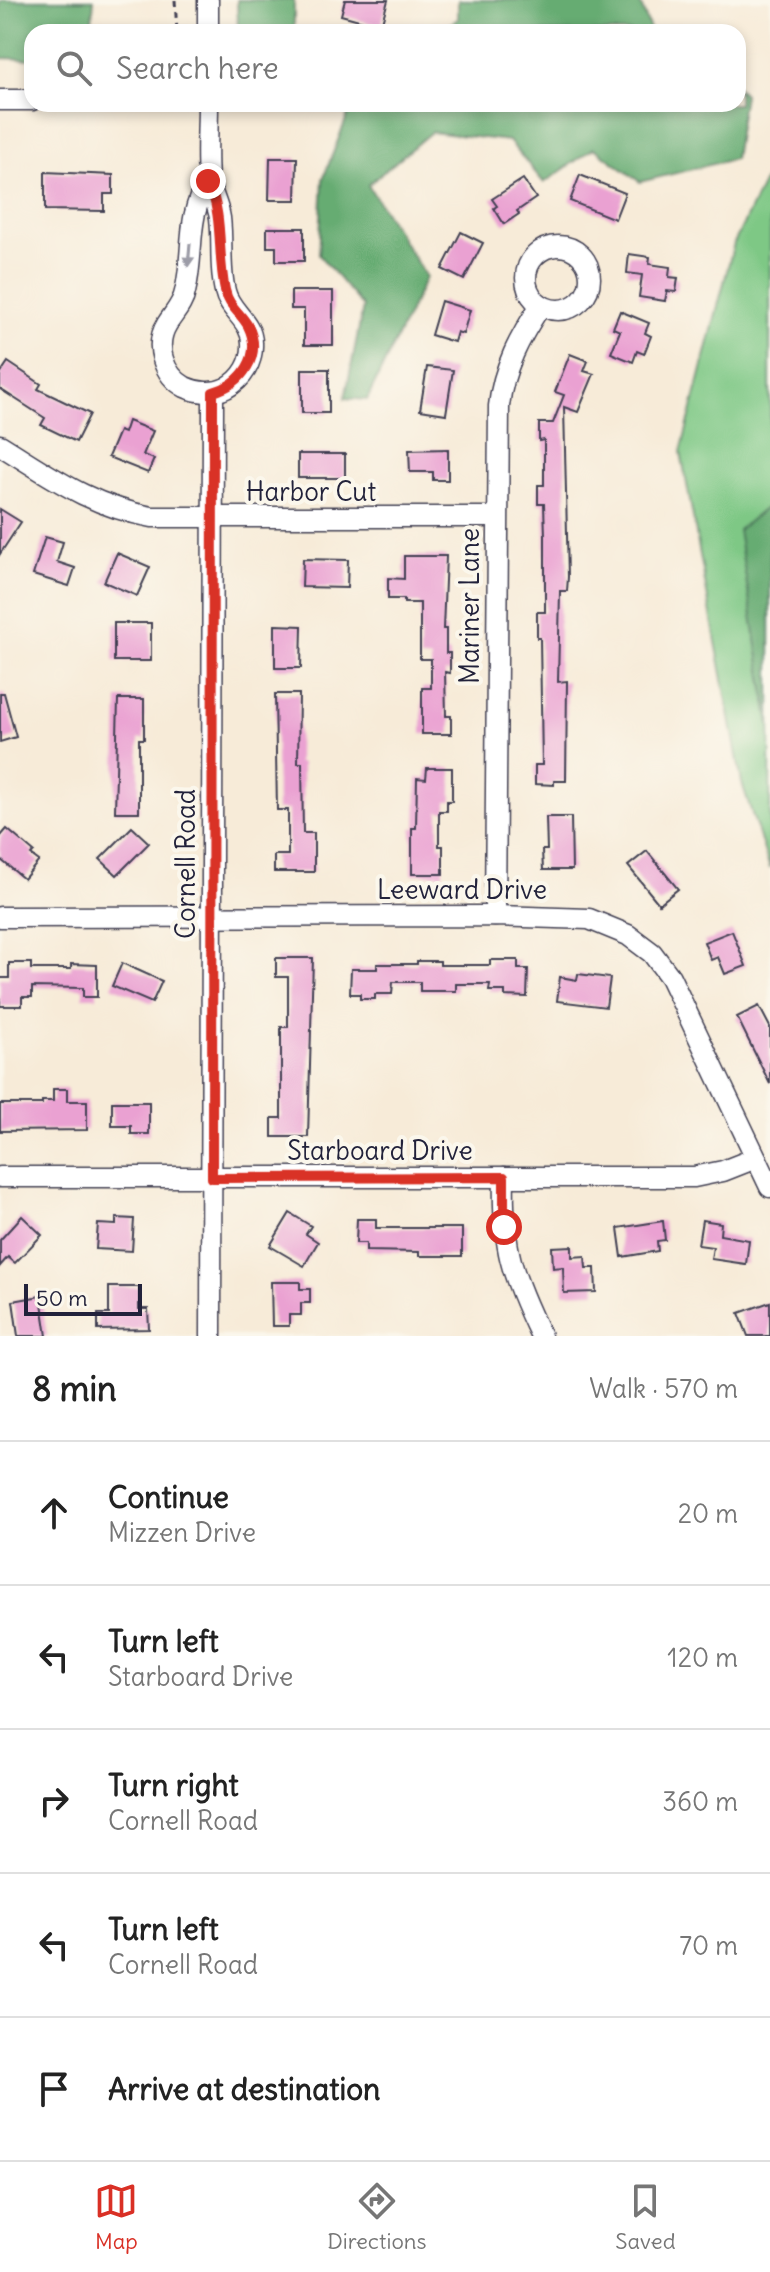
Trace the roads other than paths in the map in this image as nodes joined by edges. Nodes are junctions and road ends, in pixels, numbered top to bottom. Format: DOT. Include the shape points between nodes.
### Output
graph roads {
  1 [pos="208,0"];
  2 [pos="208,24"];
  3 [pos="0,100"];
  4 [pos="24,100"];
  5 [pos="208,112"];
  6 [pos="208,181"];
  7 [pos="541,305"];
  8 [pos="213,392"];
  9 [pos="0,445"];
  10 [pos="496,517"];
  11 [pos="212,518"];
  12 [pos="495,916"];
  13 [pos="0,917"];
  14 [pos="212,917"];
  15 [pos="756,1158"];
  16 [pos="0,1177"];
  17 [pos="504,1177"];
  18 [pos="212,1178"];
  19 [pos="770,1187"];
  20 [pos="211,1336"];
  21 [pos="541,1336"];
  1 -- 2 [label="street"];
  3 -- 4 [label="street"];
  5 -- 6 [label="street"];
  6 -- 8 [label="street" via="220,215 226,297 247,325 253,344 240,378"];
  6 -- 8 [label="street, one-way" via="193,216 185,292 161,344 163,360 177,381"];
  7 -- 10 [label="street, Mariner Lane" via="517,344 502,385"];
  8 -- 11 [label="street, Cornell Road"];
  9 -- 11 [label="street, Harbor Cut" via="106,506 152,517"];
  10 -- 11 [label="street, Harbor Cut"];
  10 -- 12 [label="street, Mariner Lane"];
  11 -- 14 [label="street, Cornell Road"];
  12 -- 14 [label="street, Leeward Drive"];
  12 -- 15 [label="street, Leeward Drive" via="589,919 628,935 652,953 670,977"];
  13 -- 14 [label="street, Leeward Drive"];
  14 -- 18 [label="street, Cornell Road"];
  15 -- 17 [label="street, Starboard Drive" via="694,1177"];
  15 -- 19 [label="street, Leeward Drive"];
  16 -- 18 [label="street, Starboard Drive"];
  17 -- 18 [label="street, Starboard Drive"];
  17 -- 21 [label="street" via="506,1247"];
  18 -- 20 [label="street, Cornell Road"];
}
